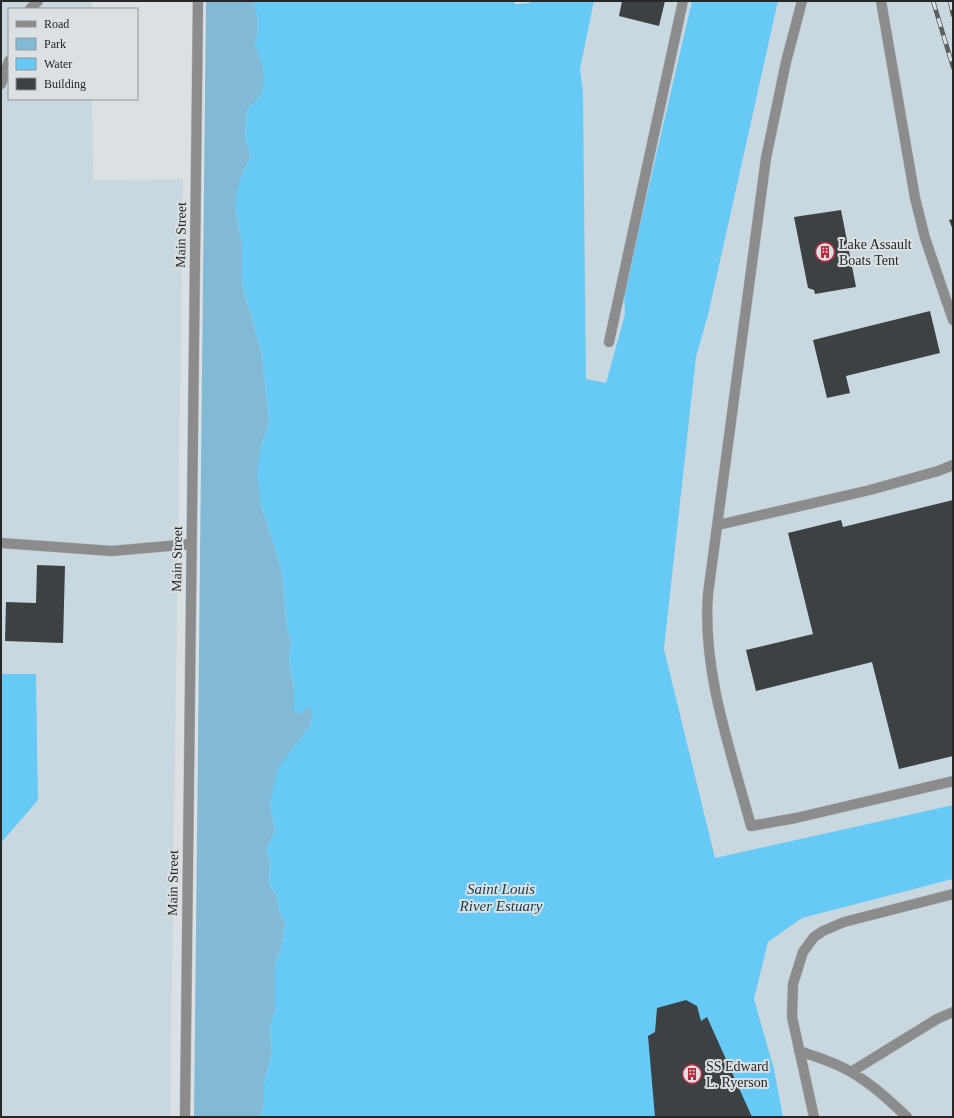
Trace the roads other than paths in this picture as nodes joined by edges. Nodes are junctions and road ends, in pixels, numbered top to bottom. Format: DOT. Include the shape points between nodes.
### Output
graph roads {
  1 [pos="198,1"];
  2 [pos="683,1"];
  3 [pos="802,1"];
  4 [pos="881,1"];
  5 [pos="8,64"];
  6 [pos="1,84"];
  7 [pos="953,320"];
  8 [pos="609,342"];
  9 [pos="953,465"];
  10 [pos="718,525"];
  11 [pos="1,543"];
  12 [pos="191,544"];
  13 [pos="953,781"];
  14 [pos="953,894"];
  15 [pos="953,1012"];
  16 [pos="800,1051"];
  17 [pos="851,1072"];
  18 [pos="185,1117"];
  19 [pos="814,1117"];
  20 [pos="907,1117"];
  1 -- 12 [label="street, Main Street"];
  2 -- 8 [label="street"];
  3 -- 10 [label="street" via="766,158"];
  4 -- 7 [label="street" via="916,198 933,264"];
  5 -- 6 [label="street"];
  9 -- 10 [label="street" via="870,490"];
  10 -- 13 [label="street" via="706,623 715,689 751,826"];
  11 -- 12 [label="street" via="112,550"];
  12 -- 18 [label="street, Main Street"];
  14 -- 16 [label="street" via="844,922 814,937 803,952 793,984 792,1017"];
  15 -- 17 [label="street"];
  16 -- 17 [label="street"];
  16 -- 19 [label="street"];
  17 -- 20 [label="street" via="872,1086"];
}
